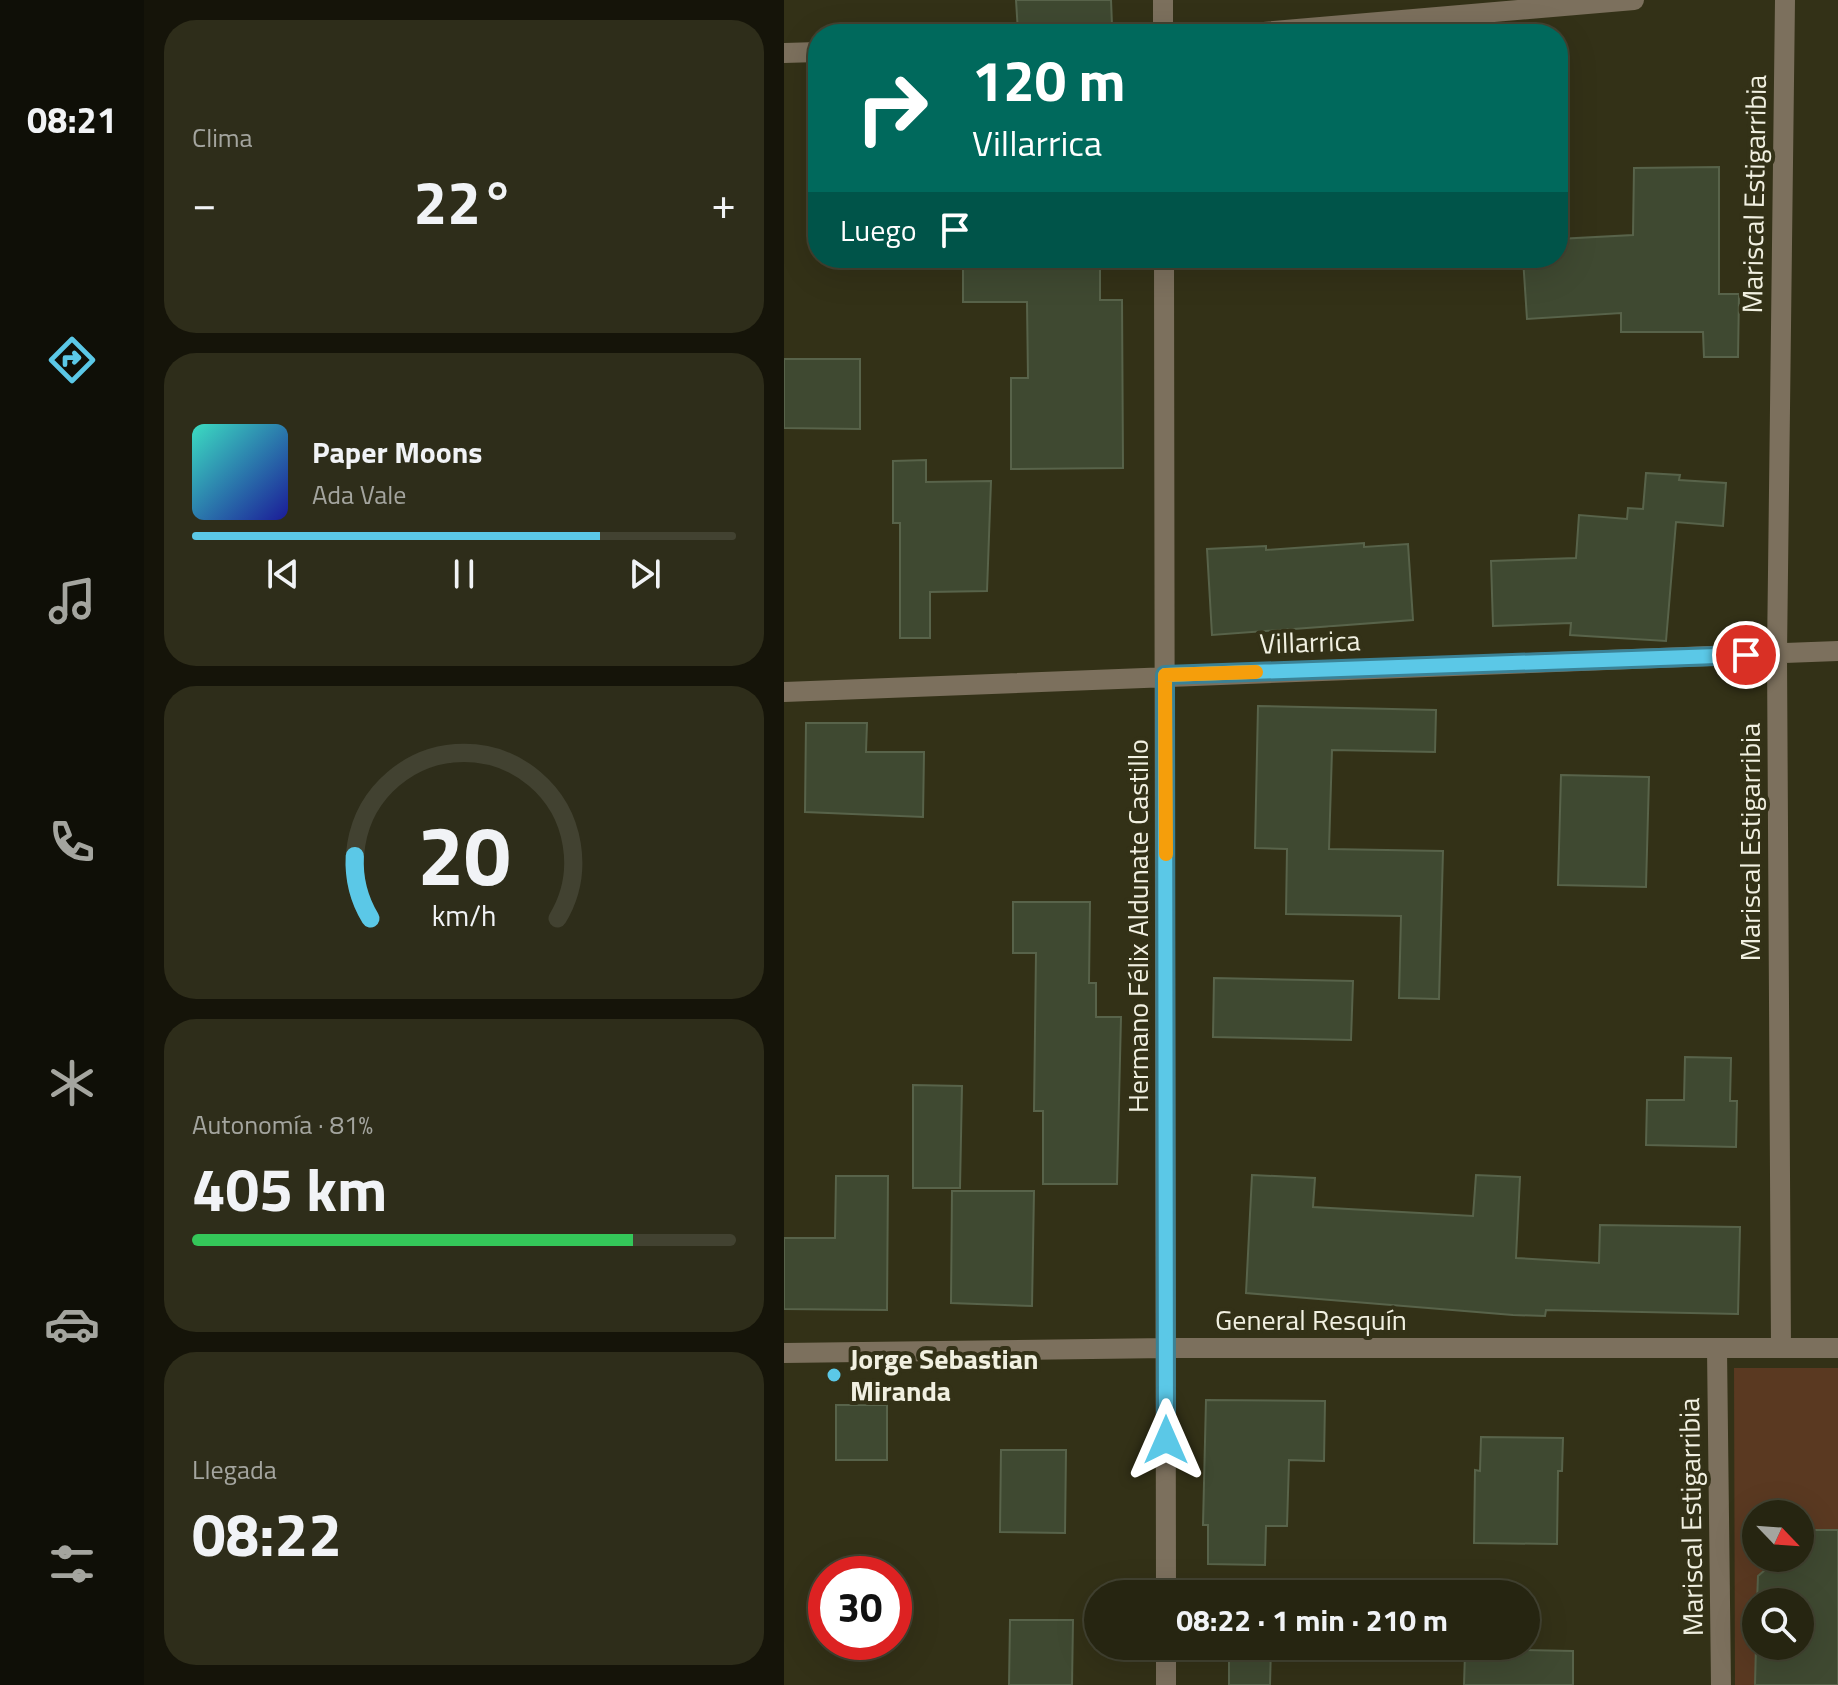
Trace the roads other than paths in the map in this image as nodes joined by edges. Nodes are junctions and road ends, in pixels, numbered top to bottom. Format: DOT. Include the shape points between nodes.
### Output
graph roads {
  1 [pos="1163,0"];
  2 [pos="1634,0"];
  3 [pos="1785,0"];
  4 [pos="1163,24"];
  5 [pos="1356,24"];
  6 [pos="808,52"];
  7 [pos="784,53"];
  8 [pos="1164,268"];
  9 [pos="1838,651"];
  10 [pos="1777,654"];
  11 [pos="1165,675"];
  12 [pos="784,692"];
  13 [pos="1167,1348"];
  14 [pos="1781,1348"];
  15 [pos="1838,1348"];
  16 [pos="1717,1349"];
  17 [pos="784,1353"];
  18 [pos="1166,1580"];
  19 [pos="1166,1660"];
  20 [pos="1166,1685"];
  21 [pos="1721,1685"];
  1 -- 4 [label="street"];
  2 -- 5 [label="street"];
  3 -- 10 [label="street, Mariscal Estigarribia"];
  6 -- 7 [label="street"];
  8 -- 11 [label="street, Hermano Félix Aldunate Castillo"];
  9 -- 10 [label="street, Villarrica"];
  10 -- 11 [label="street, Villarrica"];
  10 -- 14 [label="street, Mariscal Estigarribia"];
  11 -- 12 [label="street, Villarrica"];
  11 -- 13 [label="street, Hermano Félix Aldunate Castillo"];
  13 -- 16 [label="street, General Resquín"];
  13 -- 17 [label="street, General Resquín"];
  13 -- 18 [label="street, Hermano Félix Aldunate Castillo"];
  14 -- 15 [label="street, General Resquín"];
  14 -- 16 [label="street, General Resquín"];
  16 -- 21 [label="street, Mariscal Estigarribia"];
  19 -- 20 [label="street"];
}
